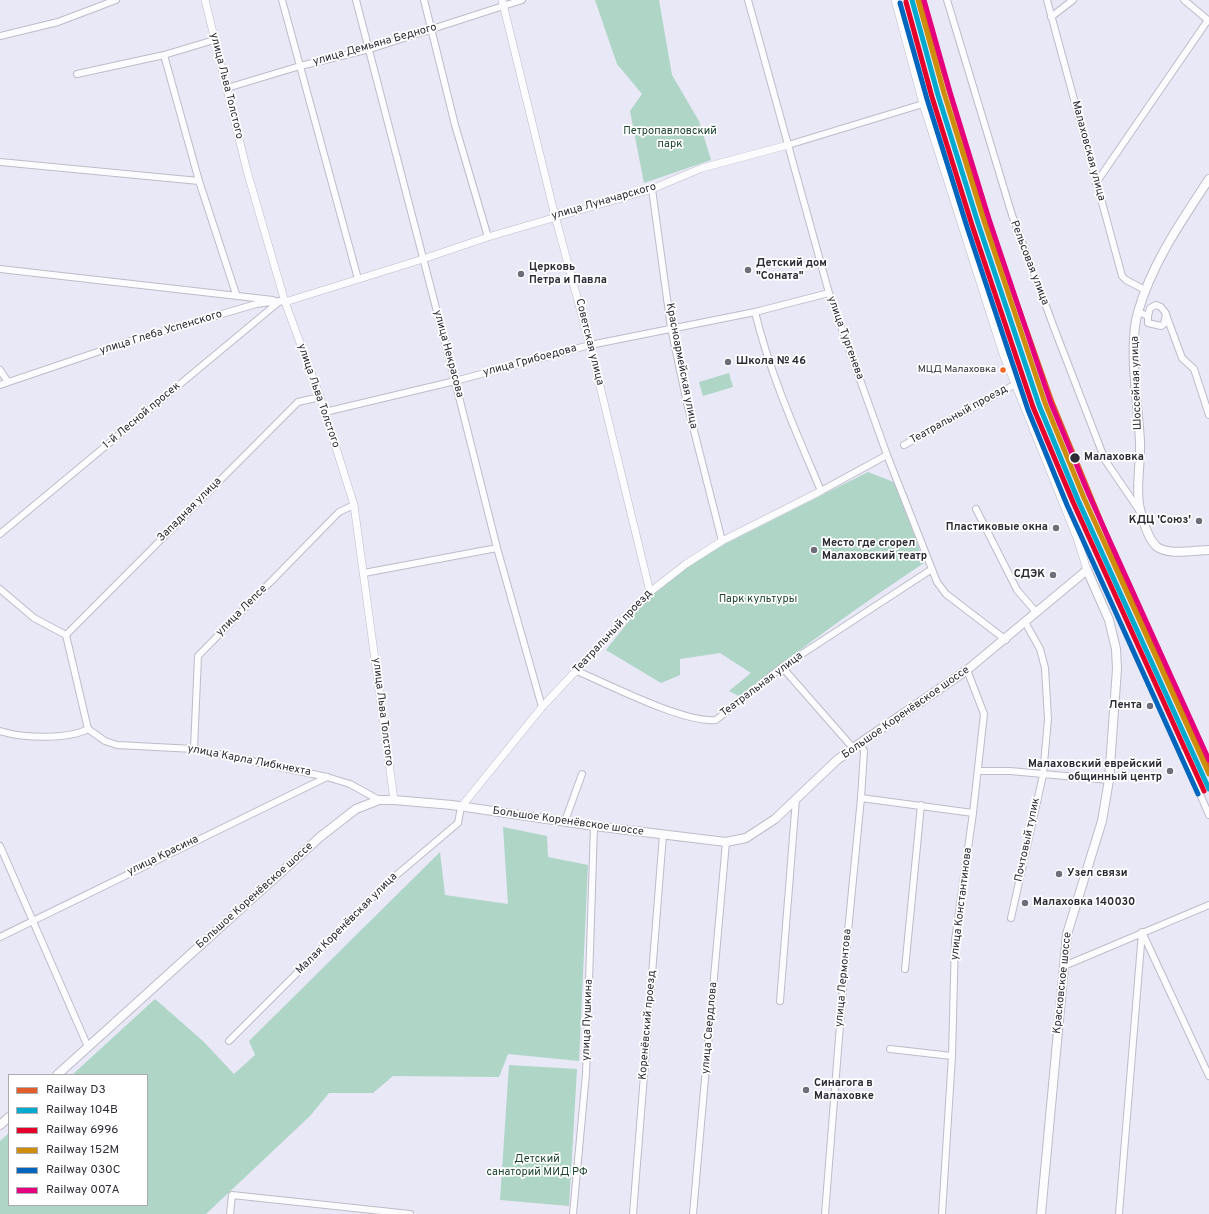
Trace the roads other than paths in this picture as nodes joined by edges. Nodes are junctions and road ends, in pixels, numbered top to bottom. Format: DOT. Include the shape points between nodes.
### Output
graph roads {
  1 [pos="116,0"];
  2 [pos="205,0"];
  3 [pos="282,0"];
  4 [pos="356,0"];
  5 [pos="424,0"];
  6 [pos="522,0"];
  7 [pos="748,0"];
  8 [pos="895,0"];
  9 [pos="948,0"];
  10 [pos="1047,0"];
  11 [pos="1073,0"];
  12 [pos="1184,0"];
  13 [pos="502,3"];
  14 [pos="1052,17"];
  15 [pos="1208,20"];
  16 [pos="431,30"];
  17 [pos="0,34"];
  18 [pos="214,40"];
  19 [pos="370,49"];
  20 [pos="164,55"];
  21 [pos="300,66"];
  22 [pos="77,74"];
  23 [pos="227,88"];
  24 [pos="923,104"];
  25 [pos="788,145"];
  26 [pos="0,162"];
  27 [pos="1209,179"];
  28 [pos="199,181"];
  29 [pos="1096,183"];
  30 [pos="652,189"];
  31 [pos="555,216"];
  32 [pos="488,237"];
  33 [pos="423,259"];
  34 [pos="0,269"];
  35 [pos="358,279"];
  36 [pos="1146,290"];
  37 [pos="236,294"];
  38 [pos="829,294"];
  39 [pos="283,301"];
  40 [pos="754,312"];
  41 [pos="1138,312"];
  42 [pos="1166,314"];
  43 [pos="1148,316"];
  44 [pos="672,328"];
  45 [pos="590,345"];
  46 [pos="0,370"];
  47 [pos="456,381"];
  48 [pos="8,382"];
  49 [pos="0,385"];
  50 [pos="1014,385"];
  51 [pos="320,396"];
  52 [pos="325,412"];
  53 [pos="1209,415"];
  54 [pos="904,445"];
  55 [pos="887,455"];
  56 [pos="821,491"];
  57 [pos="354,505"];
  58 [pos="976,509"];
  59 [pos="1141,513"];
  60 [pos="0,534"];
  61 [pos="722,541"];
  62 [pos="497,548"];
  63 [pos="1209,550"];
  64 [pos="932,569"];
  65 [pos="1087,570"];
  66 [pos="364,573"];
  67 [pos="0,588"];
  68 [pos="650,592"];
  69 [pos="1036,612"];
  70 [pos="1025,622"];
  71 [pos="66,635"];
  72 [pos="1006,640"];
  73 [pos="782,667"];
  74 [pos="967,670"];
  75 [pos="576,671"];
  76 [pos="542,707"];
  77 [pos="88,729"];
  78 [pos="0,731"];
  79 [pos="856,745"];
  80 [pos="194,749"];
  81 [pos="1182,752"];
  82 [pos="978,771"];
  83 [pos="582,774"];
  84 [pos="1042,775"];
  85 [pos="326,777"];
  86 [pos="1109,780"];
  87 [pos="861,798"];
  88 [pos="796,799"];
  89 [pos="379,800"];
  90 [pos="394,800"];
  91 [pos="921,805"];
  92 [pos="461,807"];
  93 [pos="973,813"];
  94 [pos="1209,815"];
  95 [pos="565,821"];
  96 [pos="594,826"];
  97 [pos="663,835"];
  98 [pos="726,842"];
  99 [pos="0,846"];
  100 [pos="1209,905"];
  101 [pos="1011,918"];
  102 [pos="34,920"];
  103 [pos="1142,932"];
  104 [pos="0,937"];
  105 [pos="1064,966"];
  106 [pos="905,969"];
  107 [pos="780,1001"];
  108 [pos="229,1041"];
  109 [pos="88,1047"];
  110 [pos="890,1049"];
  111 [pos="952,1056"];
  112 [pos="58,1074"];
  113 [pos="1209,1076"];
  114 [pos="8,1119"];
  115 [pos="0,1125"];
  116 [pos="375,1212"];
  117 [pos="230,1214"];
  118 [pos="410,1214"];
  119 [pos="573,1214"];
  120 [pos="633,1214"];
  121 [pos="693,1214"];
  122 [pos="825,1214"];
  123 [pos="942,1214"];
  124 [pos="1041,1214"];
  125 [pos="1119,1214"];
  1 -- 17 [label="street" via="58,22"];
  2 -- 18 [label="street, улица Льва Толстого"];
  3 -- 21 [label="street"];
  4 -- 19 [label="street, улица Некрасова"];
  5 -- 16 [label="street"];
  6 -- 13 [label="street, улица Демьяна Бедного"];
  7 -- 25 [label="street, улица Тургенева"];
  8 -- 24 [label="street"];
  9 -- 59 [label="street, Рельсовая улица" via="1012,215 1050,318 1105,460"];
  10 -- 14 [label="street, Малаховская улица"];
  11 -- 14 [label="street"];
  12 -- 15 [label="street"];
  13 -- 16 [label="street, улица Демьяна Бедного"];
  13 -- 31 [label="street, Советская улица"];
  14 -- 29 [label="street, Малаховская улица"];
  15 -- 29 [label="street"];
  16 -- 19 [label="street, улица Демьяна Бедного"];
  16 -- 32 [label="street" via="455,125"];
  18 -- 20 [label="street"];
  18 -- 23 [label="street, улица Льва Толстого"];
  19 -- 21 [label="street, улица Демьяна Бедного"];
  19 -- 33 [label="street, улица Некрасова"];
  20 -- 22 [label="street"];
  20 -- 28 [label="street"];
  21 -- 23 [label="street, улица Демьяна Бедного"];
  21 -- 35 [label="street"];
  23 -- 39 [label="street, улица Льва Толстого"];
  24 -- 25 [label="street, улица Луначарского"];
  24 -- 50 [label="street"];
  25 -- 30 [label="street, улица Луначарского" via="702,168"];
  25 -- 38 [label="street, улица Тургенева"];
  26 -- 28 [label="street"];
  27 -- 36 [label="main road, Шоссейная улица" via="1167,244"];
  28 -- 37 [label="street"];
  29 -- 36 [label="street, Малаховская улица" via="1122,276"];
  30 -- 31 [label="street, улица Луначарского"];
  30 -- 44 [label="street, Красноармейская улица"];
  31 -- 32 [label="street, улица Луначарского"];
  31 -- 45 [label="street, Советская улица"];
  32 -- 33 [label="street, улица Луначарского"];
  33 -- 35 [label="street, улица Луначарского"];
  33 -- 47 [label="street, улица Некрасова"];
  34 -- 37 [label="street"];
  35 -- 39 [label="street, улица Луначарского"];
  36 -- 41 [label="main road, Шоссейная улица"];
  37 -- 39 [label="street"];
  38 -- 40 [label="street, улица Грибоедова"];
  38 -- 55 [label="street, улица Тургенева"];
  39 -- 48 [label="street, улица Глеба Успенского" via="256,304 127,342"];
  39 -- 51 [label="street, улица Льва Толстого"];
  39 -- 60 [label="street, 1-й Лесной просек"];
  40 -- 44 [label="street, улица Грибоедова"];
  40 -- 56 [label="street" via="788,415"];
  41 -- 43 [label="street"];
  41 -- 59 [label="main road, Шоссейная улица" via="1135,360 1140,441 1138,496"];
  42 -- 43 [label="street" via="1156,305 1150,308"];
  42 -- 43 [label="street" via="1161,326 1148,324"];
  42 -- 53 [label="street" via="1182,358 1194,369"];
  44 -- 45 [label="street, улица Грибоедова"];
  44 -- 61 [label="street, Красноармейская улица" via="687,403"];
  45 -- 47 [label="street, улица Грибоедова"];
  45 -- 68 [label="street, Советская улица"];
  46 -- 48 [label="street"];
  47 -- 52 [label="street, улица Грибоедова"];
  47 -- 62 [label="street, улица Некрасова"];
  48 -- 49 [label="street, улица Глеба Успенского"];
  50 -- 54 [label="street, Театральный проезд"];
  50 -- 65 [label="street" via="1077,538"];
  51 -- 52 [label="street, улица Льва Толстого"];
  51 -- 71 [label="street, Западная улица" via="298,402"];
  52 -- 57 [label="street, улица Льва Толстого"];
  55 -- 56 [label="street, Театральный проезд"];
  55 -- 64 [label="street, улица Тургенева"];
  56 -- 61 [label="street, Театральный проезд"];
  57 -- 66 [label="street, улица Льва Толстого"];
  57 -- 80 [label="street, улица Лепсе" via="339,512 198,656"];
  58 -- 69 [label="street" via="1017,590"];
  59 -- 63 [label="main road, Шоссейная улица" via="1153,543 1161,550"];
  61 -- 68 [label="street, Театральный проезд" via="686,564"];
  62 -- 66 [label="street"];
  62 -- 76 [label="street, улица Некрасова"];
  64 -- 72 [label="street, улица Тургенева" via="946,594"];
  64 -- 73 [label="street, Театральная улица"];
  65 -- 69 [label="main road, Большое Коренёвское шоссе"];
  65 -- 86 [label="main road, Красковское шоссе" via="1111,625 1116,649 1117,669"];
  66 -- 90 [label="street, улица Льва Толстого"];
  67 -- 71 [label="street" via="34,618"];
  68 -- 75 [label="street, Театральный проезд"];
  69 -- 70 [label="main road, Большое Коренёвское шоссе"];
  70 -- 72 [label="main road, Большое Коренёвское шоссе"];
  70 -- 84 [label="street, Почтовый тупик" via="1040,649 1045,668 1048,719"];
  71 -- 77 [label="street"];
  72 -- 74 [label="main road, Большое Коренёвское шоссе"];
  73 -- 75 [label="street, Театральная улица" via="716,720 707,721 669,710"];
  73 -- 79 [label="street"];
  74 -- 79 [label="main road, Большое Коренёвское шоссе"];
  74 -- 82 [label="street, улица Константинова" via="984,714"];
  75 -- 76 [label="street, Театральный проезд"];
  76 -- 92 [label="street, Театральный проезд"];
  77 -- 78 [label="street" via="79,734 39,736"];
  77 -- 80 [label="street, улица Карла Либкнехта" via="105,741 117,745"];
  79 -- 87 [label="street, улица Лермонтова" via="864,751"];
  79 -- 88 [label="main road, Большое Коренёвское шоссе"];
  80 -- 85 [label="street, улица Карла Либкнехта"];
  81 -- 94 [label="street"];
  82 -- 84 [label="street"];
  82 -- 93 [label="street, улица Константинова"];
  83 -- 95 [label="street"];
  84 -- 86 [label="street"];
  84 -- 101 [label="street, Почтовый тупик"];
  85 -- 89 [label="street, улица Карла Либкнехта" via="350,784"];
  85 -- 102 [label="street, улица Красина"];
  86 -- 105 [label="main road, Красковское шоссе" via="1102,822 1067,934"];
  87 -- 91 [label="street"];
  87 -- 122 [label="street, улица Лермонтова"];
  88 -- 98 [label="main road, Большое Коренёвское шоссе" via="754,834"];
  88 -- 107 [label="street"];
  89 -- 90 [label="main road, Большое Коренёвское шоссе"];
  89 -- 109 [label="main road, Большое Коренёвское шоссе" via="348,814 320,837"];
  90 -- 92 [label="main road, Большое Коренёвское шоссе"];
  91 -- 93 [label="street"];
  91 -- 106 [label="street"];
  92 -- 95 [label="main road, Большое Коренёвское шоссе"];
  92 -- 108 [label="street, Малая Коренёвская улица" via="458,823 386,884"];
  93 -- 111 [label="street, улица Константинова" via="955,940"];
  95 -- 96 [label="main road, Большое Коренёвское шоссе"];
  96 -- 97 [label="main road, Большое Коренёвское шоссе"];
  96 -- 119 [label="street, улица Пушкина" via="586,1074"];
  97 -- 98 [label="main road, Большое Коренёвское шоссе"];
  97 -- 120 [label="street, Коренёвский проезд"];
  98 -- 121 [label="street, улица Свердлова"];
  99 -- 102 [label="street"];
  100 -- 103 [label="street"];
  102 -- 104 [label="street, улица Красина"];
  102 -- 109 [label="street"];
  103 -- 105 [label="street"];
  103 -- 113 [label="street"];
  103 -- 125 [label="street"];
  105 -- 124 [label="main road, Красковское шоссе"];
  109 -- 112 [label="main road, Большое Коренёвское шоссе"];
  110 -- 111 [label="street"];
  111 -- 123 [label="street, улица Константинова"];
  114 -- 115 [label="main road"];
  116 -- 117 [label="street" via="232,1195"];
  116 -- 118 [label="street"];
}
